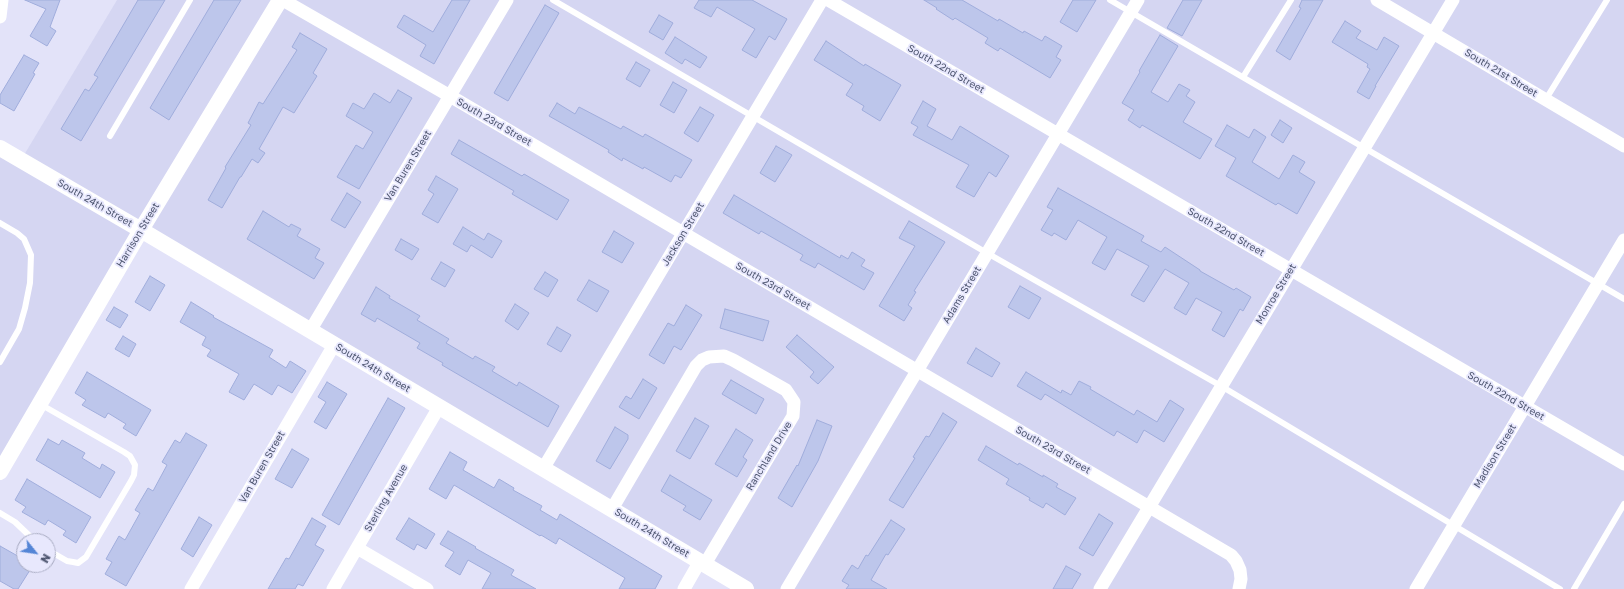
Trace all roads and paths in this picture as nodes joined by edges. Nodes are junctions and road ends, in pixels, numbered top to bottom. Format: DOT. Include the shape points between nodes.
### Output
graph roads {
  1 [pos="2,0"];
  2 [pos="190,0"];
  3 [pos="280,0"];
  4 [pos="283,0"];
  5 [pos="507,0"];
  6 [pos="553,0"];
  7 [pos="822,0"];
  8 [pos="828,0"];
  9 [pos="1110,0"];
  10 [pos="1138,0"];
  11 [pos="1291,0"];
  12 [pos="1377,0"];
  13 [pos="1453,0"];
  14 [pos="1607,0"];
  15 [pos="1131,12"];
  16 [pos="0,17"];
  17 [pos="1434,33"];
  18 [pos="1243,77"];
  19 [pos="450,96"];
  20 [pos="1546,99"];
  21 [pos="754,116"];
  22 [pos="1058,134"];
  23 [pos="110,136"];
  24 [pos="1624,146"];
  25 [pos="1364,147"];
  26 [pos="0,148"];
  27 [pos="0,223"];
  28 [pos="141,230"];
  29 [pos="684,233"];
  30 [pos="1624,240"];
  31 [pos="987,253"];
  32 [pos="1290,270"];
  33 [pos="1598,284"];
  34 [pos="1624,299"];
  35 [pos="310,331"];
  36 [pos="334,345"];
  37 [pos="0,362"];
  38 [pos="917,370"];
  39 [pos="1222,386"];
  40 [pos="40,403"];
  41 [pos="1524,406"];
  42 [pos="439,407"];
  43 [pos="1624,464"];
  44 [pos="543,469"];
  45 [pos="0,472"];
  46 [pos="1624,504"];
  47 [pos="1150,507"];
  48 [pos="612,509"];
  49 [pos="0,513"];
  50 [pos="1454,524"];
  51 [pos="26,533"];
  52 [pos="357,548"];
  53 [pos="56,555"];
  54 [pos="703,563"];
  55 [pos="191,589"];
  56 [pos="333,589"];
  57 [pos="427,589"];
  58 [pos="684,589"];
  59 [pos="746,589"];
  60 [pos="787,589"];
  61 [pos="1100,589"];
  62 [pos="1239,589"];
  63 [pos="1416,589"];
  64 [pos="1560,589"];
  65 [pos="1574,589"];
  1 -- 16 [label="street"];
  2 -- 23 [label="lane"];
  3 -- 28 [label="street, Harrison Street"];
  4 -- 19 [label="street, South 23rd Street"];
  5 -- 19 [label="street, Van Buren Street"];
  6 -- 21 [label="lane"];
  7 -- 21 [label="street, Jackson Street"];
  8 -- 22 [label="street, South 22nd Street"];
  9 -- 15 [label="lane"];
  10 -- 15 [label="street, Adams Street"];
  11 -- 18 [label="lane"];
  12 -- 17 [label="street, South 21st Street"];
  13 -- 17 [label="street, Monroe Street"];
  14 -- 20 [label="lane"];
  15 -- 18 [label="lane"];
  15 -- 22 [label="street, Adams Street"];
  17 -- 20 [label="street, South 21st Street"];
  17 -- 25 [label="street, Monroe Street"];
  18 -- 25 [label="lane"];
  19 -- 29 [label="street, South 23rd Street"];
  19 -- 35 [label="street, Van Buren Street"];
  20 -- 24 [label="street, South 21st Street"];
  21 -- 29 [label="street, Jackson Street"];
  21 -- 31 [label="lane"];
  22 -- 31 [label="street, Adams Street"];
  22 -- 32 [label="street, South 22nd Street"];
  25 -- 32 [label="street, Monroe Street"];
  25 -- 33 [label="lane"];
  26 -- 28 [label="street, South 24th Street"];
  27 -- 37 [label="lane" via="24,239 31,255 30,283 19,329"];
  28 -- 35 [label="street, South 24th Street"];
  28 -- 40 [label="street, Harrison Street"];
  29 -- 38 [label="street, South 23rd Street"];
  29 -- 44 [label="street, Jackson Street"];
  30 -- 33 [label="street, Madison Street"];
  31 -- 38 [label="street, Adams Street"];
  31 -- 39 [label="lane"];
  32 -- 39 [label="street, Monroe Street"];
  32 -- 41 [label="street, South 22nd Street"];
  33 -- 34 [label="lane"];
  33 -- 41 [label="street, Madison Street"];
  35 -- 36 [label="street, South 24th Street"];
  36 -- 42 [label="street, South 24th Street"];
  36 -- 55 [label="street, Van Buren Street"];
  38 -- 47 [label="street, South 23rd Street"];
  38 -- 60 [label="street, Adams Street"];
  39 -- 47 [label="street, Monroe Street"];
  39 -- 50 [label="lane"];
  40 -- 45 [label="street, Harrison Street"];
  40 -- 53 [label="lane" via="124,452 135,465 131,481 86,556 78,563 67,561"];
  41 -- 43 [label="street, South 22nd Street"];
  41 -- 50 [label="street, Madison Street"];
  42 -- 44 [label="street, South 24th Street"];
  42 -- 52 [label="street, Sterling Avenue"];
  44 -- 48 [label="street, South 24th Street"];
  46 -- 65 [label="lane"];
  47 -- 61 [label="street, Monroe Street"];
  47 -- 62 [label="street, South 23rd Street" via="1230,555 1240,570"];
  48 -- 54 [label="street, South 24th Street"];
  48 -- 54 [label="street, Ranchland Drive" via="696,366 702,360 724,356 786,390 794,402 793,416"];
  49 -- 51 [label="lane"];
  50 -- 63 [label="street, Madison Street"];
  50 -- 64 [label="lane"];
  52 -- 56 [label="street, Sterling Avenue"];
  52 -- 57 [label="street"];
  54 -- 58 [label="street, Ranchland Drive"];
  54 -- 59 [label="street, South 24th Street"];
}
